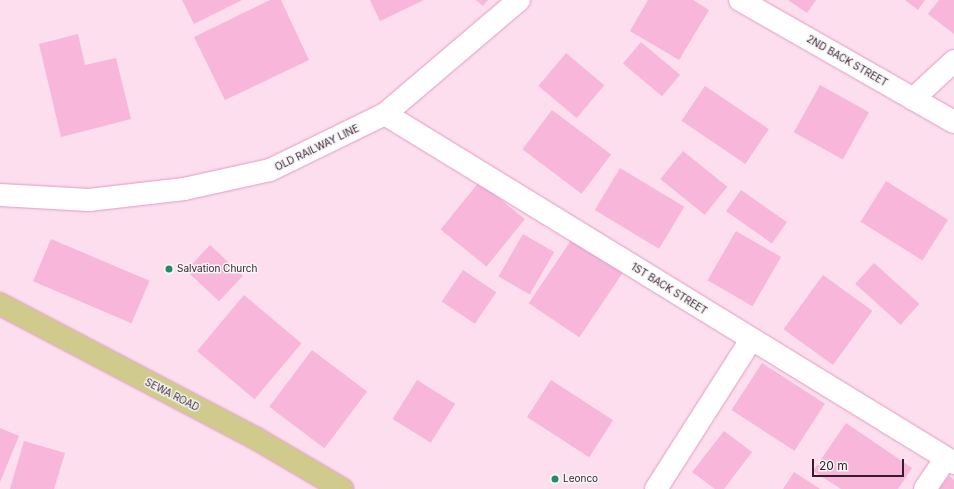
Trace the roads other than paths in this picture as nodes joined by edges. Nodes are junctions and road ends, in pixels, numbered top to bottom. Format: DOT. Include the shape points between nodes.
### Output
graph roads {
  1 [pos="519,0"];
  2 [pos="740,0"];
  3 [pos="954,61"];
  4 [pos="914,99"];
  5 [pos="385,114"];
  6 [pos="954,122"];
  7 [pos="0,195"];
  8 [pos="0,304"];
  9 [pos="751,340"];
  10 [pos="950,460"];
  11 [pos="342,489"];
  12 [pos="656,489"];
  13 [pos="925,489"];
  1 -- 5 [label="street, OLD RAILWAY LINE"];
  2 -- 4 [label="street, 2ND BACK STREET"];
  3 -- 4 [label="street"];
  4 -- 6 [label="street, 2ND BACK STREET"];
  5 -- 7 [label="street, OLD RAILWAY LINE" via="270,170 184,189 89,200"];
  5 -- 9 [label="street, 1ST BACK STREET"];
  8 -- 11 [label="main road, SEWA ROAD" via="257,439"];
  9 -- 10 [label="street, 1ST BACK STREET"];
  9 -- 12 [label="street"];
  10 -- 13 [label="street"];
}
